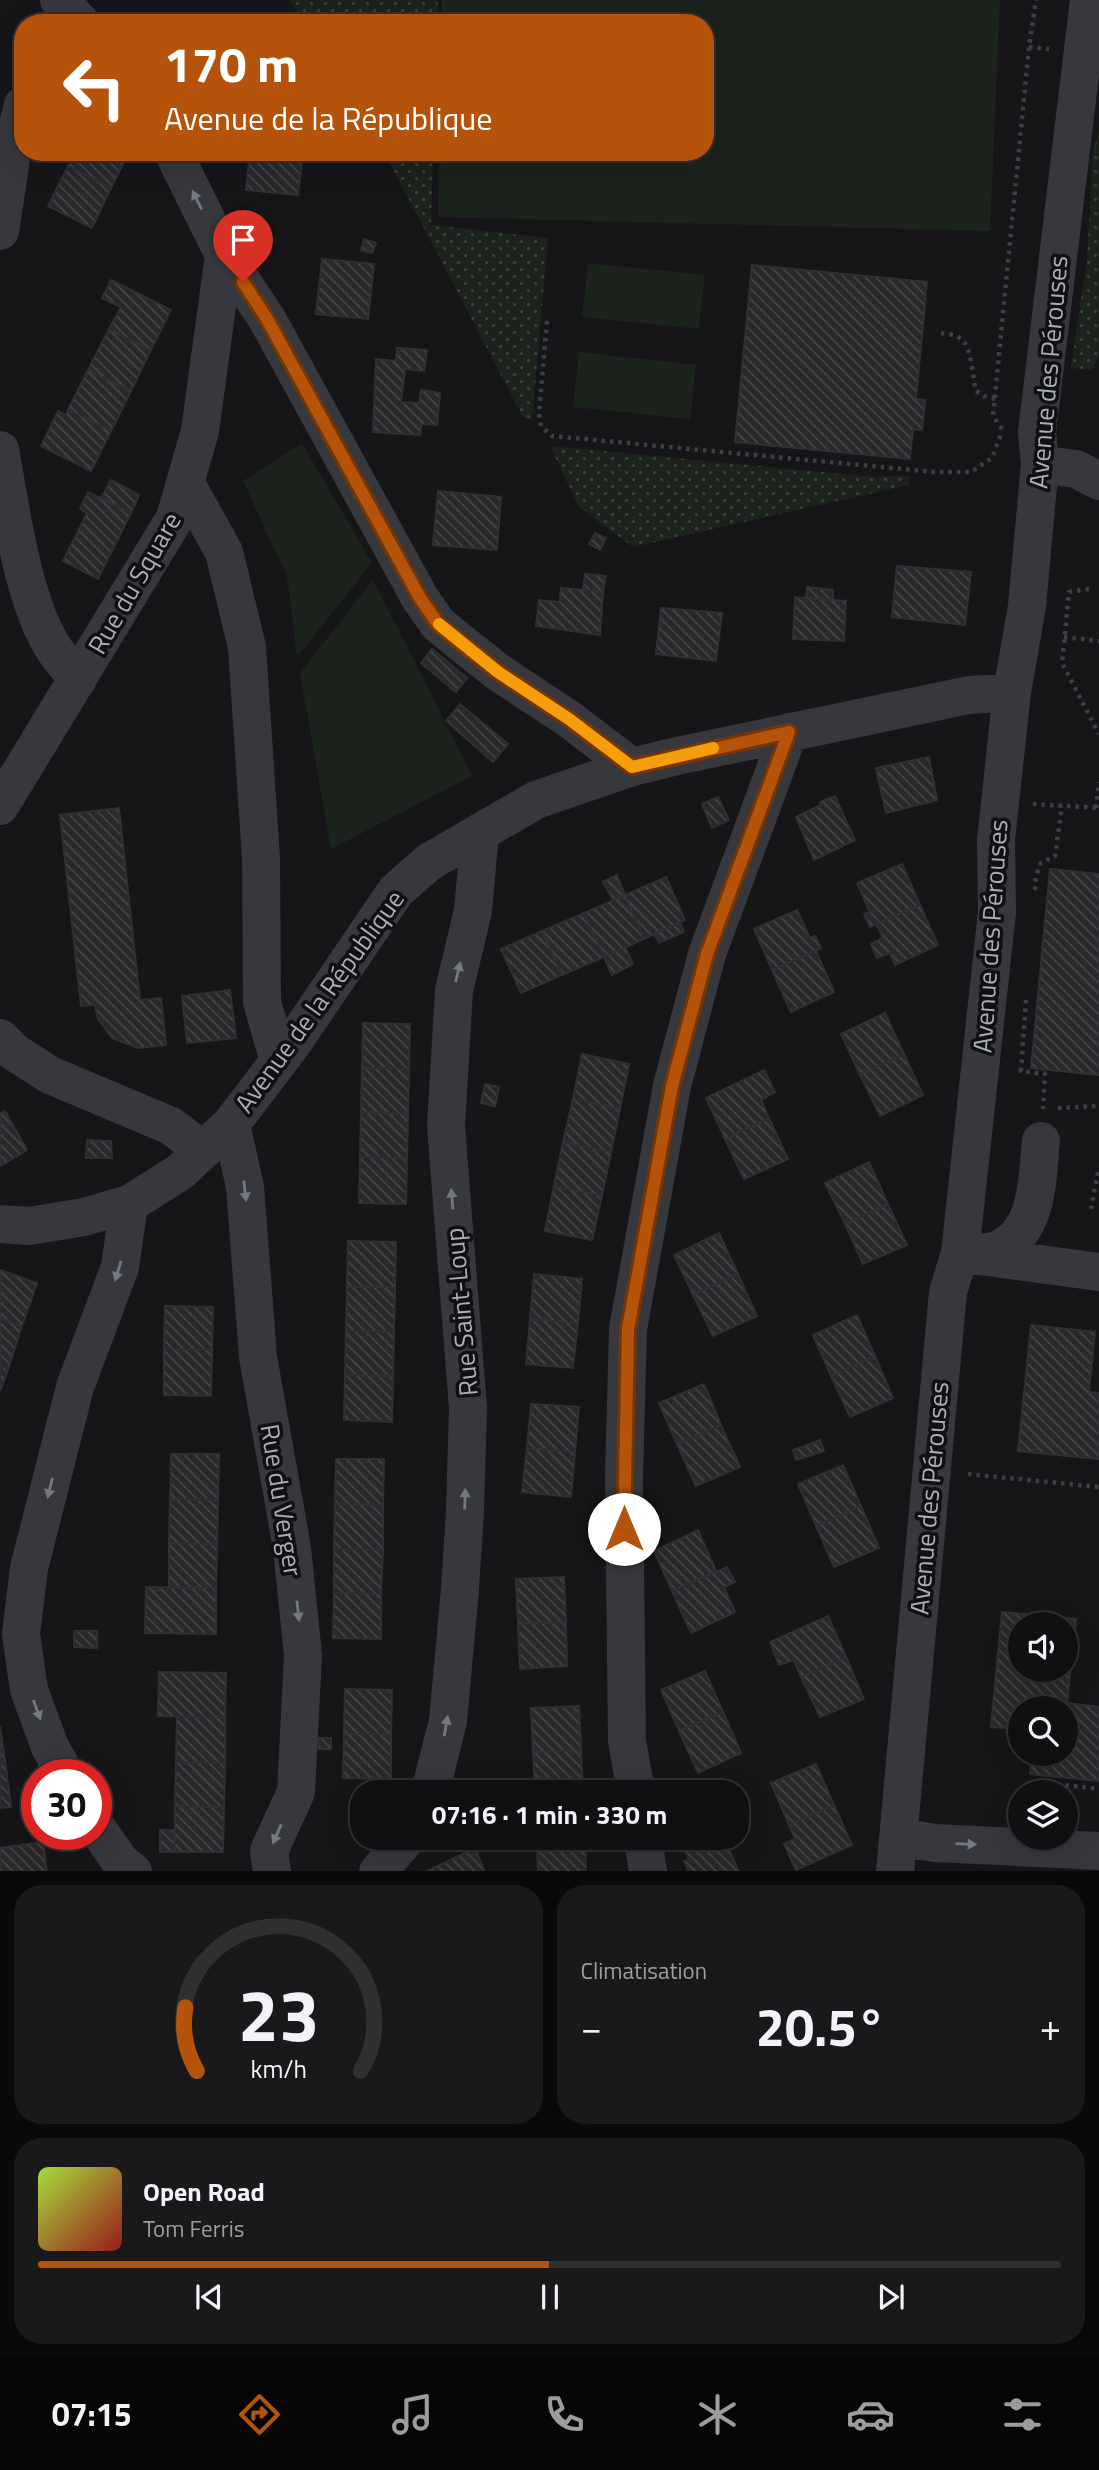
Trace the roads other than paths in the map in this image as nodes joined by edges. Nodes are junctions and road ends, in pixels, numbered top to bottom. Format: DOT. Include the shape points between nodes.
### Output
graph roads {
  1 [pos="1089,0"];
  2 [pos="14,140"];
  3 [pos="177,161"];
  4 [pos="0,231"];
  5 [pos="224,255"];
  6 [pos="1027,442"];
  7 [pos="0,450"];
  8 [pos="1099,481"];
  9 [pos="185,482"];
  10 [pos="78,679"];
  11 [pos="1012,692"];
  12 [pos="789,732"];
  13 [pos="632,767"];
  14 [pos="0,806"];
  15 [pos="480,832"];
  16 [pos="0,1038"];
  17 [pos="279,1061"];
  18 [pos="230,1124"];
  19 [pos="1042,1125"];
  20 [pos="203,1150"];
  21 [pos="130,1204"];
  22 [pos="0,1224"];
  23 [pos="960,1254"];
  24 [pos="1099,1272"];
  25 [pos="57,1759"];
  26 [pos="433,1780"];
  27 [pos="633,1780"];
  28 [pos="112,1850"];
  29 [pos="396,1850"];
  30 [pos="645,1850"];
  31 [pos="1099,1851"];
  32 [pos="897,1854"];
  33 [pos="133,1871"];
  34 [pos="272,1871"];
  35 [pos="378,1871"];
  36 [pos="648,1871"];
  1 -- 6 [label="street, Avenue des Pérouses"];
  2 -- 4 [label="street"];
  5 -- 3 [label="street, one-way"];
  5 -- 9 [label="street, Rue du Square" via="200,431"];
  5 -- 13 [label="street" via="267,319 438,624"];
  6 -- 8 [label="street"];
  6 -- 11 [label="street, Avenue des Pérouses" via="1027,606"];
  7 -- 10 [label="street" via="34,606 54,649"];
  9 -- 10 [label="street, Rue du Square" via="175,518"];
  9 -- 17 [label="street" via="224,552 247,646 261,858 262,1002"];
  10 -- 14 [label="street, Rue du Square"];
  11 -- 12 [label="street, Avenue de la République" via="970,695"];
  11 -- 23 [label="street, Avenue des Pérouses" via="996,840 997,912"];
  12 -- 13 [label="street, Avenue de la République"];
  12 -- 27 [label="street" via="707,954 672,1086 628,1329 624,1476 627,1741"];
  13 -- 15 [label="street, Avenue de la République" via="536,800"];
  15 -- 17 [label="street, Avenue de la République" via="429,862 396,891"];
  26 -- 15 [label="street, Rue Saint-Loup, one-way" via="447,1721 460,1590 468,1408 446,1126 454,990 474,911"];
  16 -- 20 [label="street" via="50,1075 171,1126"];
  17 -- 18 [label="street, Avenue de la République"];
  18 -- 20 [label="street, Avenue de la République"];
  18 -- 34 [label="street, Rue du Verger, one-way" via="245,1187 258,1357 292,1548 303,1655 296,1792 269,1851"];
  19 -- 23 [label="street" via="1034,1202 1022,1232 998,1250"];
  20 -- 21 [label="street, Avenue de la République" via="180,1172"];
  21 -- 22 [label="street, Avenue de la République" via="29,1226"];
  21 -- 25 [label="street, one-way" via="120,1267 75,1387 29,1568 22,1634 29,1690"];
  23 -- 24 [label="street"];
  23 -- 32 [label="street, Avenue des Pérouses" via="948,1292"];
  28 -- 33 [label="street"];
  29 -- 35 [label="street"];
  30 -- 36 [label="street"];
  32 -- 31 [label="street, one-way" via="934,1843"];
}
